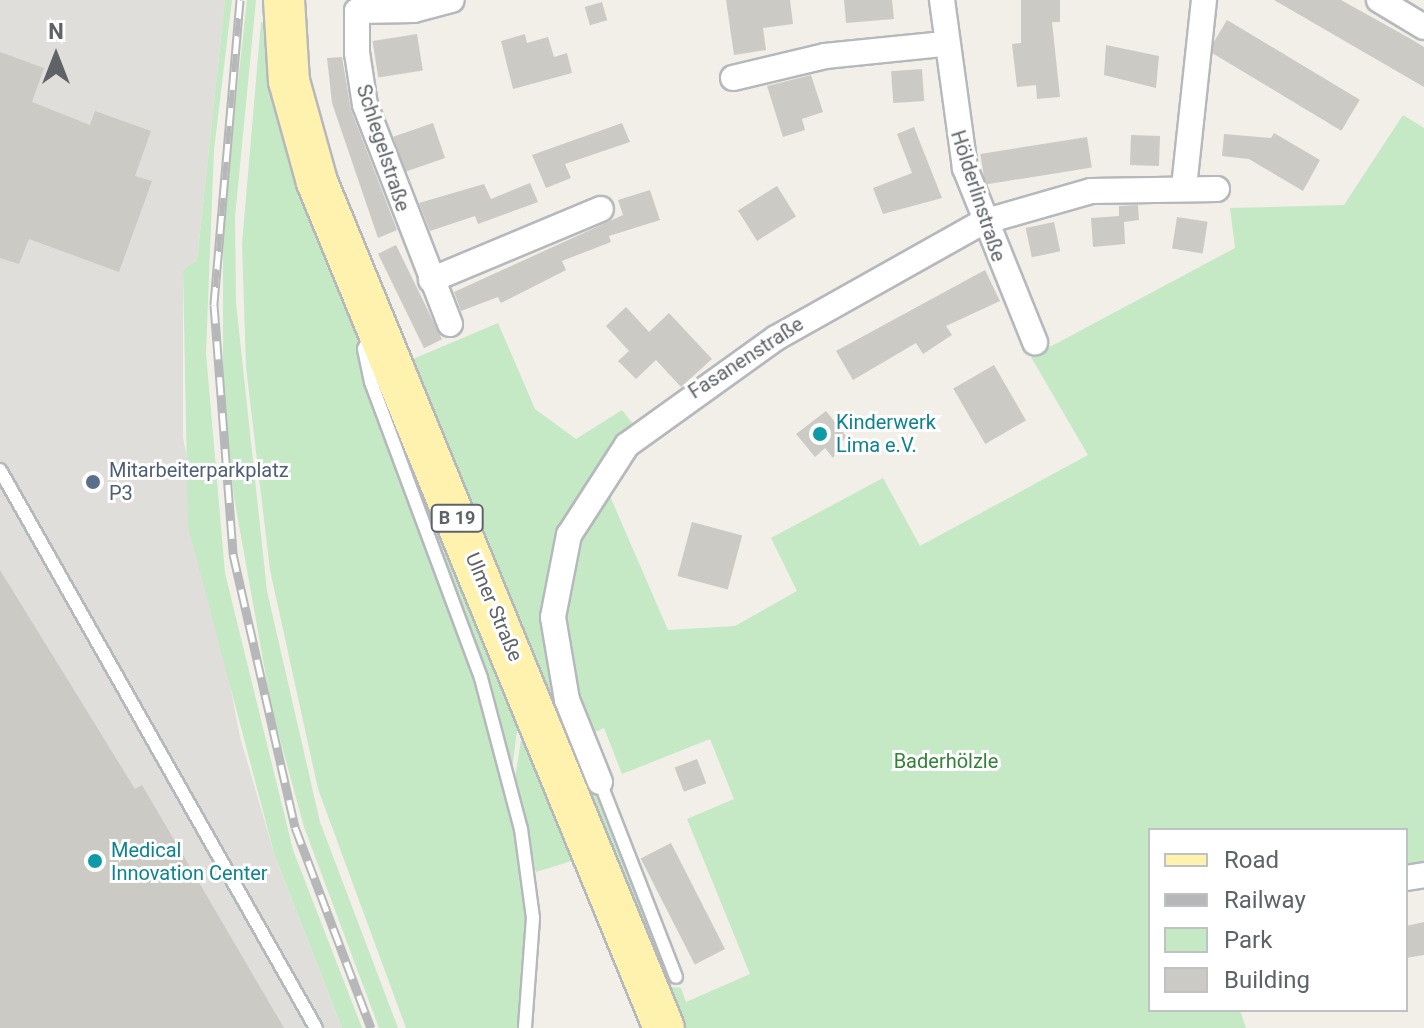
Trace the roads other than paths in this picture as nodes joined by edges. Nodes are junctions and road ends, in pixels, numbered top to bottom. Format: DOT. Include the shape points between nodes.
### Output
graph roads {
  1 [pos="284,0"];
  2 [pos="452,0"];
  3 [pos="942,0"];
  4 [pos="1204,0"];
  5 [pos="1379,0"];
  6 [pos="1424,27"];
  7 [pos="944,44"];
  8 [pos="733,78"];
  9 [pos="1184,187"];
  10 [pos="1217,189"];
  11 [pos="601,209"];
  12 [pos="983,222"];
  13 [pos="431,280"];
  14 [pos="450,324"];
  15 [pos="378,331"];
  16 [pos="1035,342"];
  17 [pos="0,470"];
  18 [pos="600,782"];
  19 [pos="676,977"];
  20 [pos="316,1028"];
  21 [pos="525,1028"];
  22 [pos="664,1028"];
  1 -- 15 [label="main road, Ulmer Straße / B 19" via="289,81 303,142"];
  2 -- 13 [label="street, Schlegelstraße" via="414,10 357,11 365,105"];
  3 -- 7 [label="street, Hölderlinstraße"];
  4 -- 9 [label="street"];
  5 -- 6 [label="street"];
  7 -- 8 [label="street" via="825,56"];
  7 -- 12 [label="street, Hölderlinstraße" via="958,141"];
  9 -- 10 [label="street, Fasanenstraße"];
  9 -- 12 [label="street, Fasanenstraße" via="1061,196"];
  11 -- 13 [label="street"];
  12 -- 16 [label="street, Hölderlinstraße"];
  12 -- 18 [label="street, Fasanenstraße" via="839,300 699,388 627,445 591,491 560,562 553,633 567,700"];
  13 -- 14 [label="street, Schlegelstraße"];
  15 -- 21 [label="lane" via="364,343 371,382 481,678 521,829 533,918"];
  15 -- 22 [label="main road, Ulmer Straße / B 19"];
  17 -- 20 [label="lane"];
  18 -- 19 [label="lane"];
}
